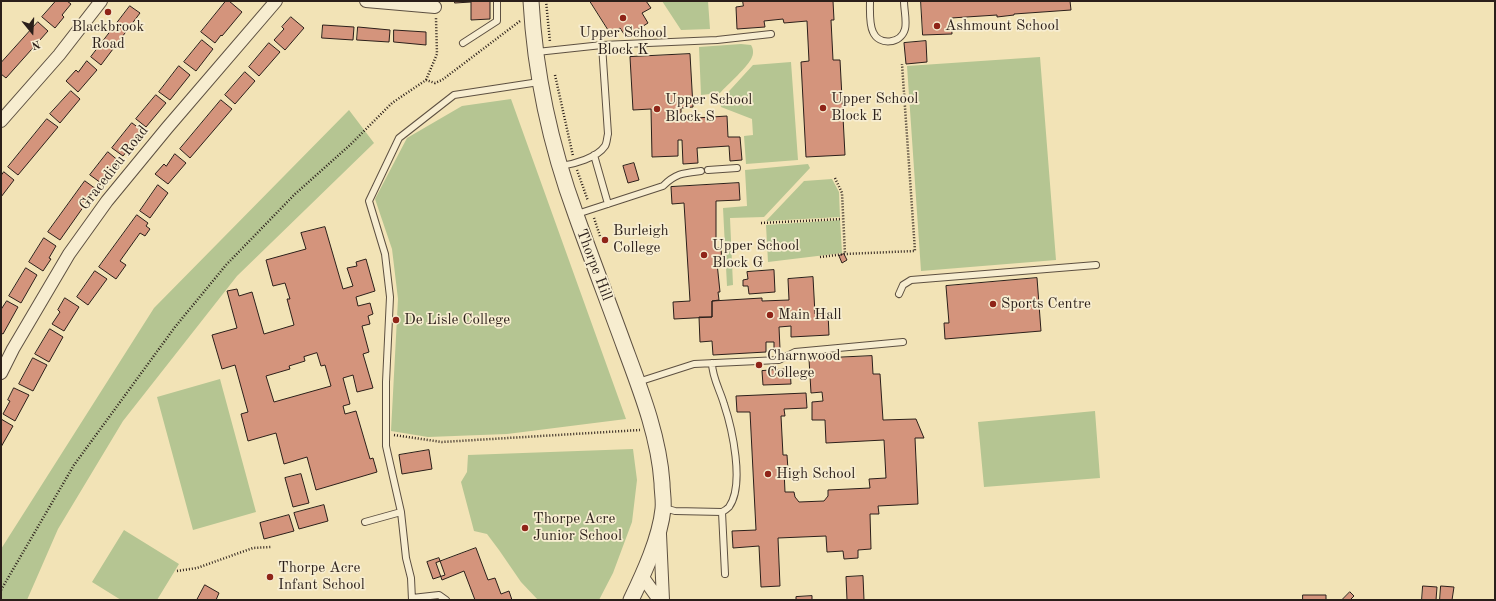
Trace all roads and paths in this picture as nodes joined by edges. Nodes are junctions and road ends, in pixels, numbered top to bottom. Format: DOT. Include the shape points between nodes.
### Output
graph roads {
  1 [pos="101,1"];
  2 [pos="276,1"];
  3 [pos="366,1"];
  4 [pos="497,1"];
  5 [pos="546,1"];
  6 [pos="870,1"];
  7 [pos="904,1"];
  8 [pos="531,6"];
  9 [pos="435,7"];
  10 [pos="771,34"];
  11 [pos="463,43"];
  12 [pos="602,46"];
  13 [pos="537,52"];
  14 [pos="902,64"];
  15 [pos="426,80"];
  16 [pos="541,82"];
  17 [pos="1,121"];
  18 [pos="594,155"];
  19 [pos="559,166"];
  20 [pos="737,168"];
  21 [pos="834,178"];
  22 [pos="608,204"];
  23 [pos="575,215"];
  24 [pos="842,219"];
  25 [pos="761,224"];
  26 [pos="845,254"];
  27 [pos="820,257"];
  28 [pos="1096,265"];
  29 [pos="899,294"];
  30 [pos="903,342"];
  31 [pos="712,363"];
  32 [pos="1,373"];
  33 [pos="638,382"];
  34 [pos="652,429"];
  35 [pos="386,434"];
  36 [pos="663,508"];
  37 [pos="402,512"];
  38 [pos="722,512"];
  39 [pos="365,522"];
  40 [pos="659,525"];
  41 [pos="271,547"];
  42 [pos="177,571"];
  43 [pos="725,574"];
  44 [pos="642,576"];
  45 [pos="1,590"];
  46 [pos="412,599"];
  47 [pos="446,600"];
  48 [pos="631,600"];
  49 [pos="659,600"];
  50 [pos="663,600"];
  1 -- 17 [label="street" via="59,55"];
  2 -- 32 [label="street, Gracedieu Road" via="107,201 69,254"];
  3 -- 9 [label="street"];
  4 -- 11 [label="lane" via="497,21"];
  5 -- 8 [label="path"];
  6 -- 7 [label="lane" via="873,33 885,42 894,41 904,31"];
  8 -- 13 [label="street, Thorpe Hill"];
  8 -- 15 [label="path" via="442,80 434,83"];
  9 -- 15 [label="path" via="437,54"];
  10 -- 12 [label="lane" via="717,40"];
  12 -- 13 [label="lane"];
  12 -- 18 [label="lane" via="608,134 605,146"];
  13 -- 16 [label="street, Thorpe Hill"];
  14 -- 26 [label="path" via="915,251"];
  15 -- 45 [label="path" via="392,103 295,194 226,265 185,314 74,465"];
  16 -- 19 [label="street, Thorpe Hill"];
  16 -- 35 [label="lane" via="454,95 399,138 369,201 385,254 390,297"];
  18 -- 19 [label="lane" via="575,164"];
  18 -- 22 [label="lane"];
  19 -- 23 [label="street, Thorpe Hill"];
  20 -- 22 [label="lane" via="679,174 663,186"];
  21 -- 24 [label="path" via="842,193"];
  22 -- 23 [label="lane"];
  23 -- 33 [label="street, Thorpe Hill"];
  24 -- 25 [label="path"];
  24 -- 26 [label="path"];
  26 -- 27 [label="path"];
  28 -- 29 [label="lane" via="910,280 903,285"];
  30 -- 31 [label="lane" via="795,352 779,360"];
  31 -- 33 [label="lane" via="694,364"];
  31 -- 38 [label="lane" via="712,371 732,433 737,475 729,508"];
  33 -- 34 [label="street, Thorpe Hill"];
  34 -- 35 [label="path" via="442,442"];
  34 -- 36 [label="street, Thorpe Hill" via="659,455"];
  35 -- 37 [label="lane" via="386,446"];
  36 -- 38 [label="lane" via="675,511"];
  36 -- 40 [label="street, Thorpe Hill"];
  37 -- 39 [label="lane"];
  37 -- 46 [label="lane"];
  38 -- 43 [label="lane"];
  40 -- 44 [label="street, Thorpe Hill"];
  40 -- 50 [label="street, Thorpe Hill"];
  41 -- 42 [label="path" via="253,548 197,568"];
  44 -- 48 [label="street, Thorpe Hill"];
  44 -- 49 [label="street"];
  46 -- 47 [label="lane" via="439,595"];
}
